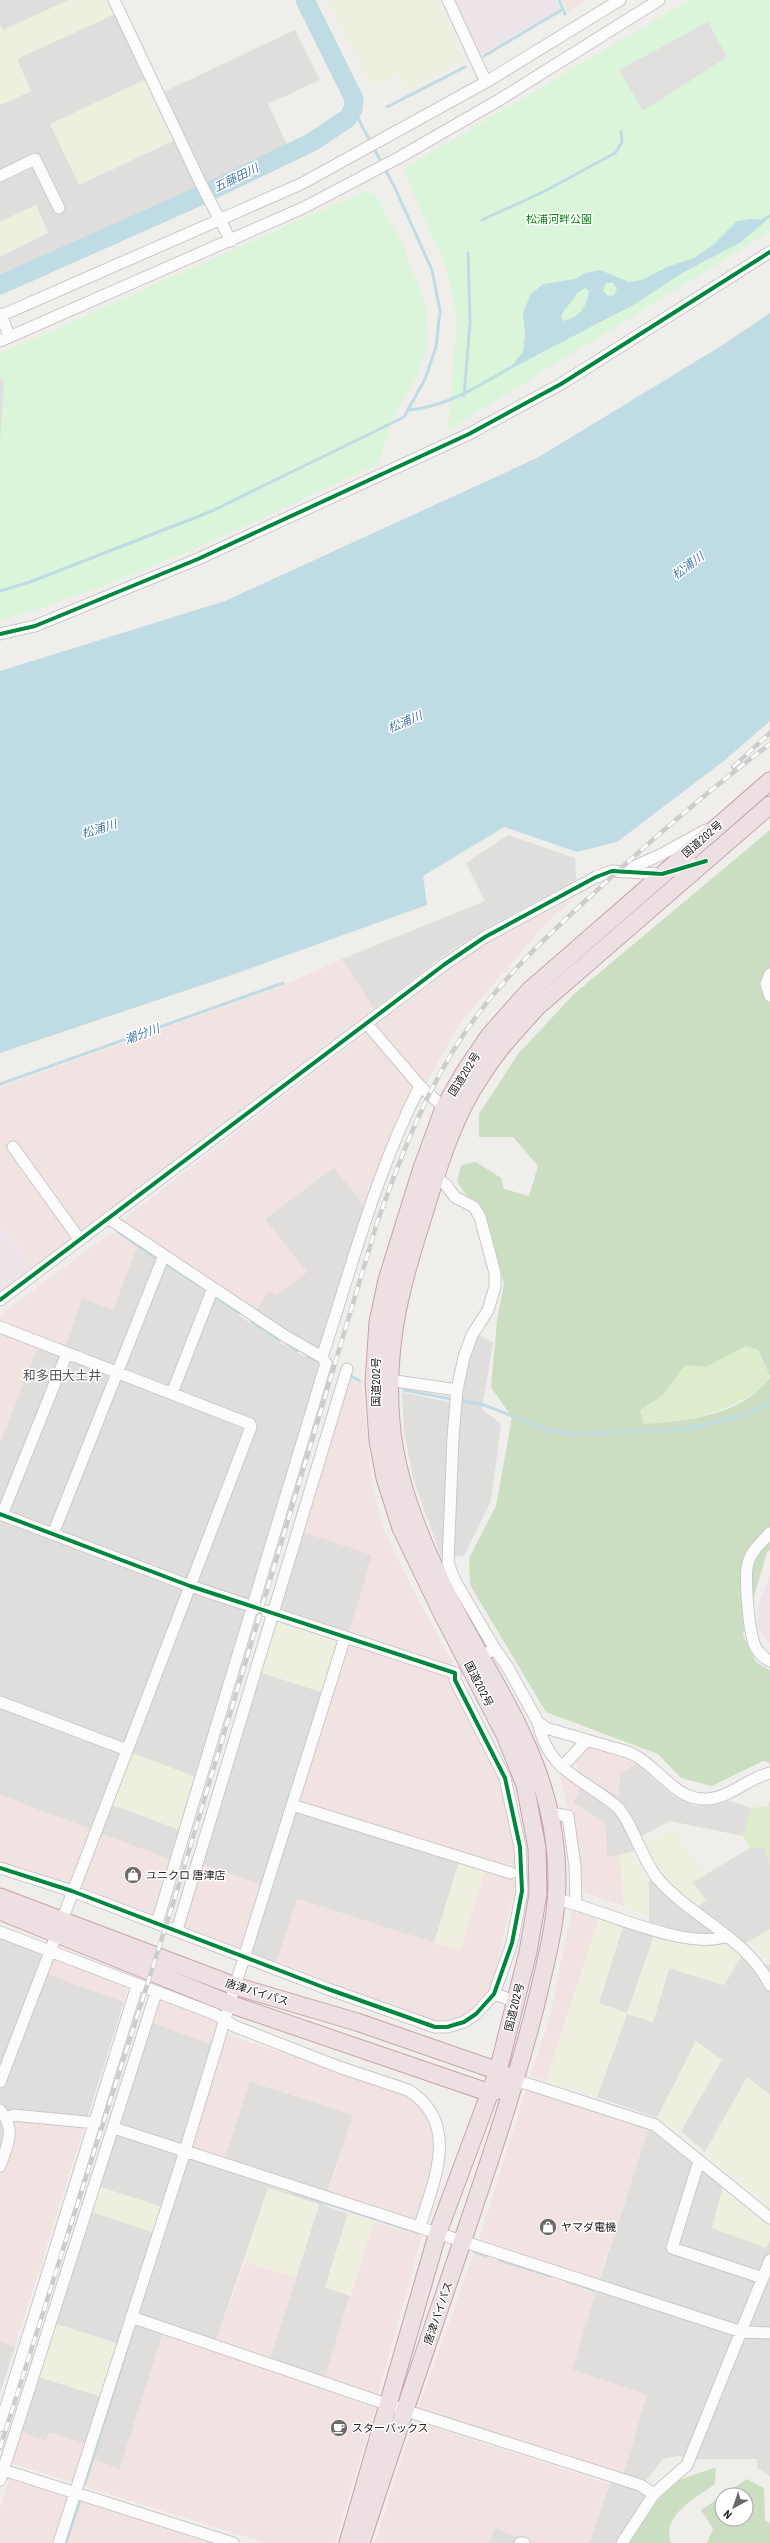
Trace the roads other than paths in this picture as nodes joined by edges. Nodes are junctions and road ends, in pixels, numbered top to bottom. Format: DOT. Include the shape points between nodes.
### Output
graph roads {
  1 [pos="114,0"];
  2 [pos="448,0"];
  3 [pos="620,0"];
  4 [pos="659,0"];
  5 [pos="486,82"];
  6 [pos="0,176"];
  7 [pos="59,208"];
  8 [pos="221,221"];
  9 [pos="231,241"];
  10 [pos="770,252"];
  11 [pos="0,315"];
  12 [pos="5,339"];
  13 [pos="0,634"];
  14 [pos="770,781"];
  15 [pos="770,805"];
  16 [pos="727,818"];
  17 [pos="706,861"];
  18 [pos="622,872"];
  19 [pos="662,874"];
  20 [pos="770,974"];
  21 [pos="770,996"];
  22 [pos="367,1024"];
  23 [pos="420,1086"];
  24 [pos="444,1108"];
  25 [pos="458,1118"];
  26 [pos="13,1147"];
  27 [pos="436,1177"];
  28 [pos="108,1218"];
  29 [pos="80,1240"];
  30 [pos="164,1255"];
  31 [pos="213,1288"];
  32 [pos="0,1300"];
  33 [pos="0,1327"];
  34 [pos="67,1353"];
  35 [pos="322,1357"];
  36 [pos="347,1369"];
  37 [pos="116,1372"];
  38 [pos="389,1380"];
  39 [pos="457,1390"];
  40 [pos="172,1394"];
  41 [pos="1,1514"];
  42 [pos="770,1533"];
  43 [pos="53,1534"];
  44 [pos="441,1563"];
  45 [pos="190,1586"];
  46 [pos="253,1607"];
  47 [pos="273,1614"];
  48 [pos="345,1637"];
  49 [pos="482,1658"];
  50 [pos="770,1661"];
  51 [pos="455,1673"];
  52 [pos="486,1698"];
  53 [pos="0,1702"];
  54 [pos="470,1705"];
  55 [pos="538,1722"];
  56 [pos="587,1740"];
  57 [pos="127,1750"];
  58 [pos="562,1767"];
  59 [pos="770,1773"];
  60 [pos="292,1805"];
  61 [pos="550,1813"];
  62 [pos="0,1868"];
  63 [pos="511,1873"];
  64 [pos="557,1877"];
  65 [pos="576,1880"];
  66 [pos="72,1891"];
  67 [pos="530,1892"];
  68 [pos="0,1897"];
  69 [pos="556,1899"];
  70 [pos="576,1904"];
  71 [pos="0,1911"];
  72 [pos="157,1923"];
  73 [pos="60,1927"];
  74 [pos="177,1930"];
  75 [pos="0,1932"];
  76 [pos="727,1936"];
  77 [pos="50,1952"];
  78 [pos="245,1956"];
  79 [pos="770,1985"];
  80 [pos="138,1986"];
  81 [pos="235,1986"];
  82 [pos="156,1993"];
  83 [pos="494,1994"];
  84 [pos="515,2002"];
  85 [pos="230,2004"];
  86 [pos="225,2021"];
  87 [pos="498,2070"];
  88 [pos="0,2082"];
  89 [pos="516,2083"];
  90 [pos="490,2093"];
  91 [pos="0,2110"];
  92 [pos="7,2119"];
  93 [pos="96,2123"];
  94 [pos="114,2128"];
  95 [pos="185,2151"];
  96 [pos="699,2161"];
  97 [pos="0,2166"];
  98 [pos="770,2218"];
  99 [pos="420,2226"];
  100 [pos="438,2232"];
  101 [pos="463,2241"];
  102 [pos="770,2260"];
  103 [pos="763,2278"];
  104 [pos="135,2319"];
  105 [pos="742,2332"];
  106 [pos="770,2333"];
  107 [pos="396,2408"];
  108 [pos="0,2426"];
  109 [pos="1,2473"];
  110 [pos="75,2493"];
  111 [pos="654,2494"];
  112 [pos="59,2543"];
  113 [pos="233,2543"];
  114 [pos="348,2543"];
  115 [pos="361,2543"];
  116 [pos="520,2543"];
  117 [pos="524,2543"];
  118 [pos="622,2543"];
  1 -- 8 [label="street"];
  2 -- 5 [label="street"];
  3 -- 5 [label="street"];
  4 -- 9 [label="street" via="499,100 400,157 303,208"];
  5 -- 8 [label="street" via="301,184"];
  6 -- 7 [label="street" via="35,159"];
  8 -- 9 [label="street"];
  8 -- 11 [label="street"];
  9 -- 12 [label="street"];
  10 -- 13 [label="street" via="561,384 470,434 198,558 35,626"];
  11 -- 12 [label="street"];
  14 -- 16 [label="highway, 国道202号"];
  15 -- 17 [label="highway, 国道202号"];
  16 -- 18 [label="street" via="662,854"];
  16 -- 19 [label="highway, 国道202号"];
  17 -- 19 [label="street"];
  17 -- 25 [label="highway, 国道202号" via="538,1006 504,1044 478,1079"];
  18 -- 19 [label="street"];
  18 -- 22 [label="street" via="612,871 596,877 485,937 445,964"];
  19 -- 24 [label="highway, 国道202号" via="529,991 489,1036"];
  20 -- 21 [label="street" via="766,984"];
  22 -- 23 [label="street"];
  22 -- 28 [label="street"];
  23 -- 24 [label="street"];
  23 -- 35 [label="street" via="384,1164"];
  24 -- 25 [label="street"];
  24 -- 49 [label="highway, 国道202号" via="421,1171 387,1280 378,1322 374,1383 378,1440 385,1478 401,1528"];
  25 -- 27 [label="highway, 国道202号"];
  26 -- 29 [label="street"];
  27 -- 38 [label="highway, 国道202号" via="402,1283 393,1328"];
  27 -- 39 [label="street" via="446,1184 455,1197 474,1207 480,1217 495,1272 495,1287 488,1310 472,1335"];
  28 -- 29 [label="street"];
  28 -- 30 [label="street"];
  29 -- 32 [label="street"];
  30 -- 31 [label="street"];
  30 -- 37 [label="street"];
  31 -- 35 [label="street" via="285,1336"];
  31 -- 40 [label="street"];
  33 -- 34 [label="street"];
  34 -- 37 [label="street"];
  34 -- 41 [label="street"];
  35 -- 46 [label="street" via="326,1363"];
  36 -- 47 [label="street"];
  37 -- 40 [label="street"];
  37 -- 43 [label="street"];
  38 -- 39 [label="street"];
  38 -- 44 [label="highway, 国道202号" via="391,1426 399,1466 415,1518"];
  39 -- 44 [label="street"];
  40 -- 45 [label="street" via="250,1424 251,1427"];
  41 -- 43 [label="street"];
  42 -- 50 [label="street" via="754,1550 746,1575 749,1616 755,1645"];
  43 -- 45 [label="street"];
  44 -- 49 [label="highway, 国道202号" via="451,1601"];
  45 -- 46 [label="street"];
  45 -- 57 [label="street"];
  46 -- 47 [label="street"];
  46 -- 72 [label="street"];
  47 -- 48 [label="street"];
  47 -- 74 [label="street"];
  48 -- 51 [label="street"];
  48 -- 60 [label="street"];
  49 -- 51 [label="street"];
  49 -- 52 [label="highway, 国道202号"];
  49 -- 55 [label="street" via="507,1666"];
  49 -- 61 [label="highway, 国道202号" via="516,1720 537,1766"];
  51 -- 54 [label="street" via="455,1680"];
  52 -- 54 [label="street"];
  52 -- 67 [label="highway, 国道202号" via="505,1735 525,1784 536,1848"];
  53 -- 57 [label="street"];
  54 -- 67 [label="street" via="505,1778"];
  55 -- 56 [label="street" via="546,1728"];
  55 -- 58 [label="street" via="540,1734 552,1758"];
  56 -- 58 [label="street"];
  56 -- 59 [label="street" via="635,1755 649,1764 679,1792 694,1798 722,1795 759,1775"];
  57 -- 66 [label="street"];
  58 -- 76 [label="street" via="586,1787 616,1806 656,1877 666,1888"];
  60 -- 63 [label="street"];
  60 -- 78 [label="street"];
  61 -- 64 [label="highway, 国道202号"];
  61 -- 65 [label="street" via="568,1816"];
  62 -- 66 [label="street"];
  64 -- 65 [label="street"];
  64 -- 69 [label="highway, 国道202号"];
  65 -- 70 [label="street"];
  66 -- 72 [label="street"];
  66 -- 73 [label="street"];
  67 -- 83 [label="street"];
  67 -- 84 [label="highway, 国道202号" via="528,1952"];
  68 -- 73 [label="highway, 唐津バイパス"];
  69 -- 70 [label="street"];
  69 -- 89 [label="highway, 国道202号" via="547,1958"];
  70 -- 76 [label="street" via="675,1936 718,1940"];
  71 -- 73 [label="highway, 唐津バイパス"];
  72 -- 74 [label="street"];
  73 -- 77 [label="street"];
  73 -- 81 [label="highway, 唐津バイパス"];
  73 -- 85 [label="highway, 唐津バイパス"];
  74 -- 78 [label="street"];
  75 -- 77 [label="street"];
  76 -- 79 [label="street" via="752,1958"];
  77 -- 80 [label="street"];
  77 -- 88 [label="street"];
  78 -- 81 [label="street"];
  78 -- 83 [label="street" via="435,2027 447,2027 464,2022 476,2014"];
  80 -- 82 [label="street"];
  80 -- 93 [label="street"];
  81 -- 85 [label="street"];
  81 -- 87 [label="highway, 唐津バイパス" via="357,2022"];
  82 -- 86 [label="street" via="215,2014"];
  82 -- 94 [label="street"];
  83 -- 84 [label="street"];
  84 -- 87 [label="highway, 国道202号"];
  85 -- 86 [label="street"];
  85 -- 90 [label="highway, 唐津バイパス"];
  86 -- 95 [label="street"];
  86 -- 99 [label="street" via="339,2068 408,2090 418,2096 430,2111 437,2126 440,2143 438,2163"];
  87 -- 89 [label="highway, 唐津バイパス"];
  87 -- 90 [label="highway, 国道202号"];
  89 -- 90 [label="highway"];
  89 -- 96 [label="street" via="525,2083 654,2125"];
  89 -- 101 [label="highway, 唐津バイパス"];
  90 -- 100 [label="highway, 唐津バイパス"];
  91 -- 92 [label="street"];
  92 -- 93 [label="street" via="13,2115"];
  92 -- 97 [label="street" via="11,2131 10,2139"];
  93 -- 108 [label="street"];
  94 -- 95 [label="street"];
  94 -- 109 [label="street"];
  95 -- 99 [label="street"];
  95 -- 104 [label="street"];
  96 -- 98 [label="street"];
  96 -- 103 [label="street" via="672,2248"];
  99 -- 100 [label="street"];
  100 -- 101 [label="street"];
  100 -- 107 [label="highway, 唐津バイパス" via="414,2311"];
  101 -- 105 [label="street"];
  101 -- 107 [label="highway, 唐津バイパス"];
  102 -- 103 [label="street"];
  103 -- 105 [label="street"];
  104 -- 107 [label="street"];
  104 -- 110 [label="street"];
  105 -- 106 [label="street"];
  105 -- 111 [label="street" via="687,2465"];
  107 -- 111 [label="street" via="640,2485"];
  107 -- 114 [label="highway, 唐津バイパス"];
  107 -- 115 [label="highway, 唐津バイパス"];
  109 -- 110 [label="street"];
  110 -- 112 [label="street"];
  110 -- 113 [label="street"];
  111 -- 118 [label="street"];
  116 -- 117 [label="street"];
}
